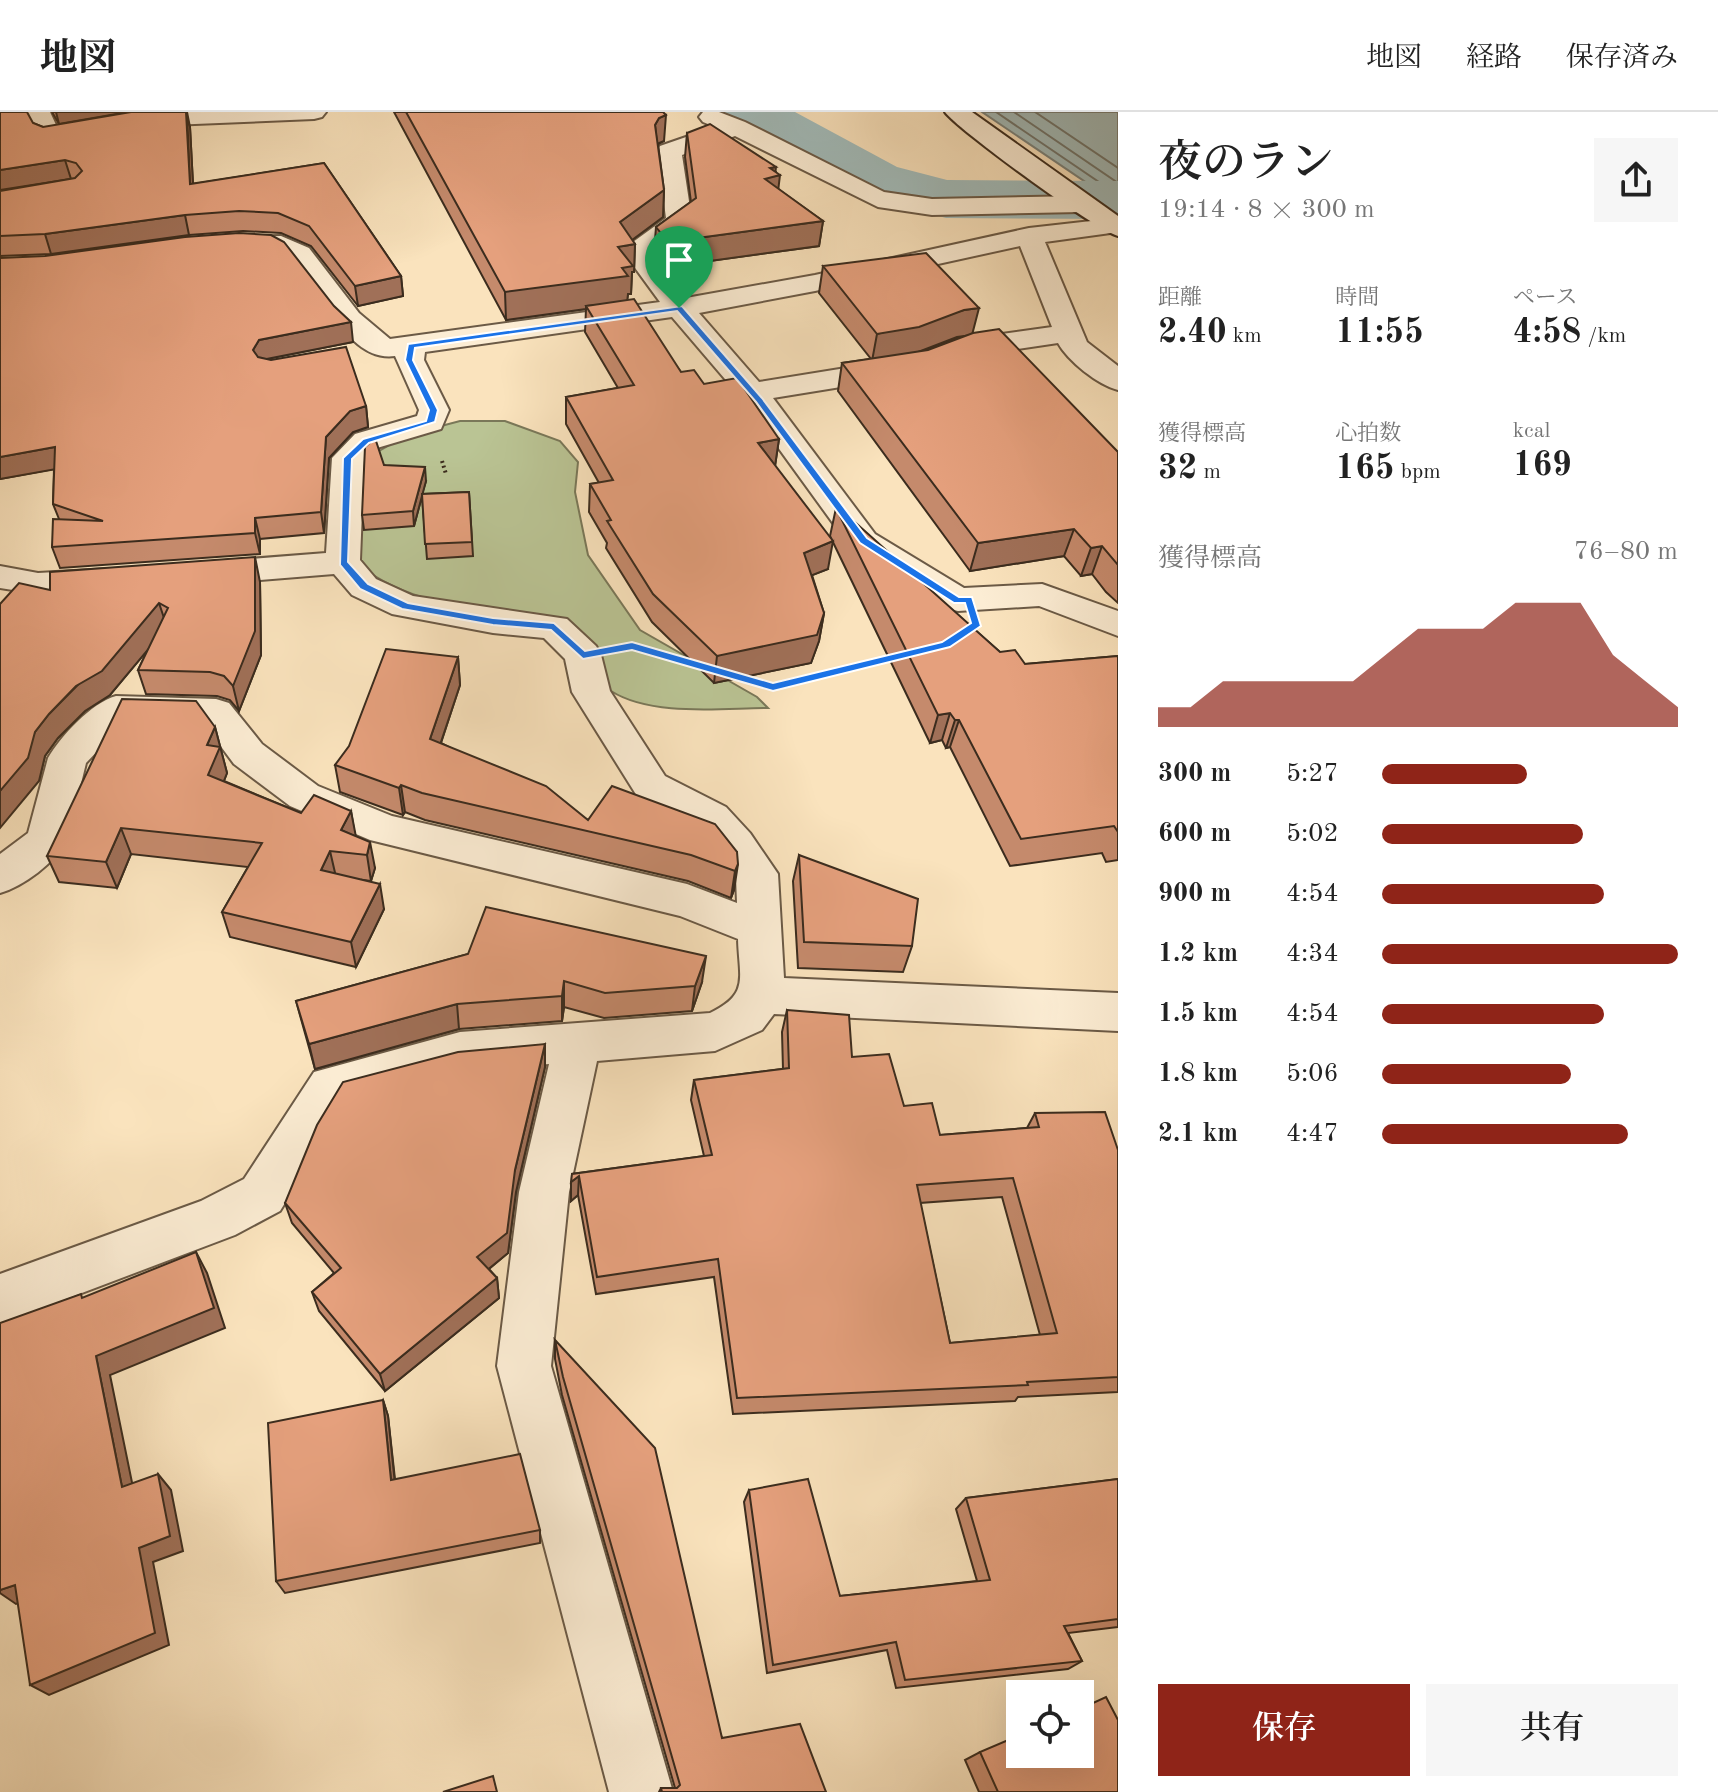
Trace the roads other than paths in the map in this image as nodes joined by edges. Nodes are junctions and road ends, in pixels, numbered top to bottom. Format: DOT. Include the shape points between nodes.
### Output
graph roads {
  1 [pos="38,112"];
  2 [pos="314,112"];
  3 [pos="698,112"];
  4 [pos="957,112"];
  5 [pos="782,119"];
  6 [pos="741,130"];
  7 [pos="1081,204"];
  8 [pos="1116,227"];
  9 [pos="1029,236"];
  10 [pos="202,245"];
  11 [pos="679,308"];
  12 [pos="1068,333"];
  13 [pos="397,347"];
  14 [pos="353,355"];
  15 [pos="1118,381"];
  16 [pos="752,392"];
  17 [pos="343,562"];
  18 [pos="0,577"];
  19 [pos="1118,624"];
  20 [pos="0,877"];
  21 [pos="759,929"];
  22 [pos="762,995"];
  23 [pos="1118,1012"];
  24 [pos="577,1045"];
  25 [pos="0,1299"];
  26 [pos="641,1792"];
  1 -- 2 [label="street" via="49,136 146,119"];
  3 -- 6 [label="street"];
  4 -- 7 [label="street"];
  5 -- 6 [label="street"];
  6 -- 7 [label="street" via="878,199 932,207"];
  6 -- 11 [label="street" via="669,151 679,221 635,250"];
  7 -- 8 [label="street"];
  8 -- 9 [label="street"];
  9 -- 11 [label="street"];
  9 -- 12 [label="street"];
  10 -- 13 [label="street" via="281,244 299,254 349,319"];
  11 -- 13 [label="street"];
  11 -- 16 [label="street"];
  12 -- 15 [label="street" via="1074,346"];
  12 -- 16 [label="street" via="958,349 921,365"];
  13 -- 14 [label="street"];
  13 -- 17 [label="street" via="434,410 430,422 366,441 348,458"];
  16 -- 19 [label="street" via="863,541 958,600 1042,595"];
  17 -- 18 [label="street" via="38,584"];
  17 -- 21 [label="street" via="364,587 405,606 554,627 583,655 591,692 651,786 712,818 757,874"];
  20 -- 21 [label="street" via="46,841 68,758 116,709 216,712 248,754 304,796 384,829 687,901"];
  21 -- 22 [label="street"];
  22 -- 23 [label="street"];
  22 -- 24 [label="street" via="746,1017 715,1032"];
  24 -- 25 [label="street" via="460,1052 331,1086 262,1195 217,1219"];
  24 -- 26 [label="street" via="544,1192 524,1366"];
}
